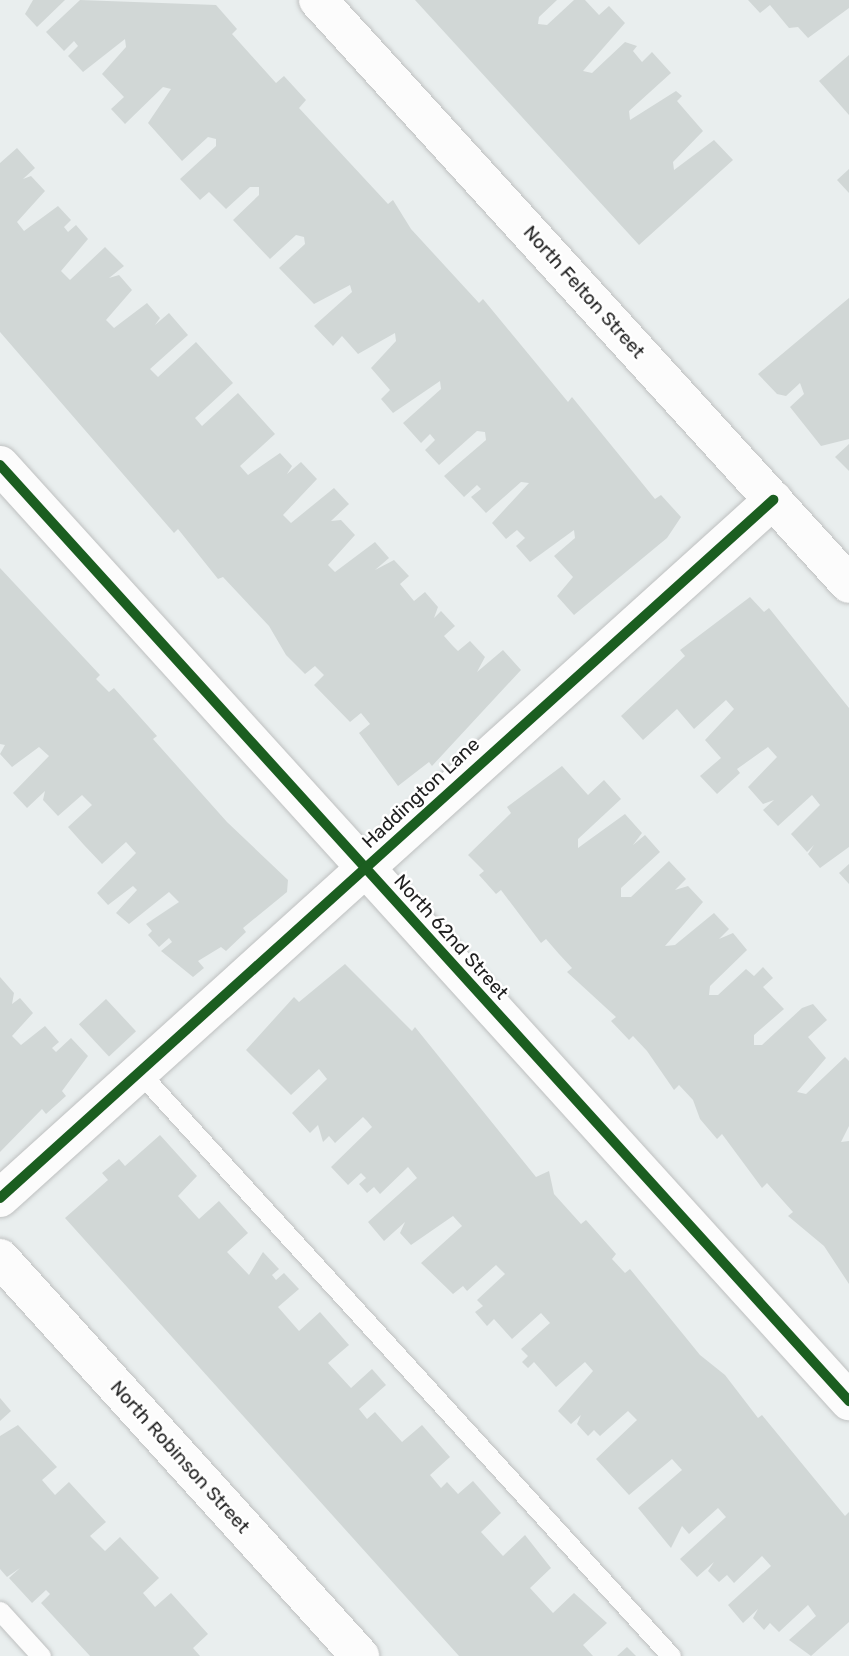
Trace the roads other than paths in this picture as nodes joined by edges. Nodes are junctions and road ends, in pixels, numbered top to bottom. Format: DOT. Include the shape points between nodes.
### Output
graph roads {
  1 [pos="318,0"];
  2 [pos="0,466"];
  3 [pos="773,500"];
  4 [pos="849,584"];
  5 [pos="365,869"];
  6 [pos="139,1072"];
  7 [pos="0,1198"];
  8 [pos="0,1258"];
  9 [pos="849,1401"];
  10 [pos="0,1611"];
  11 [pos="41,1656"];
  12 [pos="360,1656"];
  13 [pos="671,1656"];
  1 -- 3 [label="street, North Felton Street"];
  2 -- 5 [label="street, North 62nd Street"];
  3 -- 4 [label="street, North Felton Street"];
  3 -- 5 [label="street, Haddington Lane"];
  5 -- 6 [label="street, Haddington Lane"];
  5 -- 9 [label="street, North 62nd Street"];
  6 -- 7 [label="street, Haddington Lane"];
  6 -- 13 [label="lane"];
  8 -- 12 [label="street, North Robinson Street"];
  10 -- 11 [label="lane"];
}
